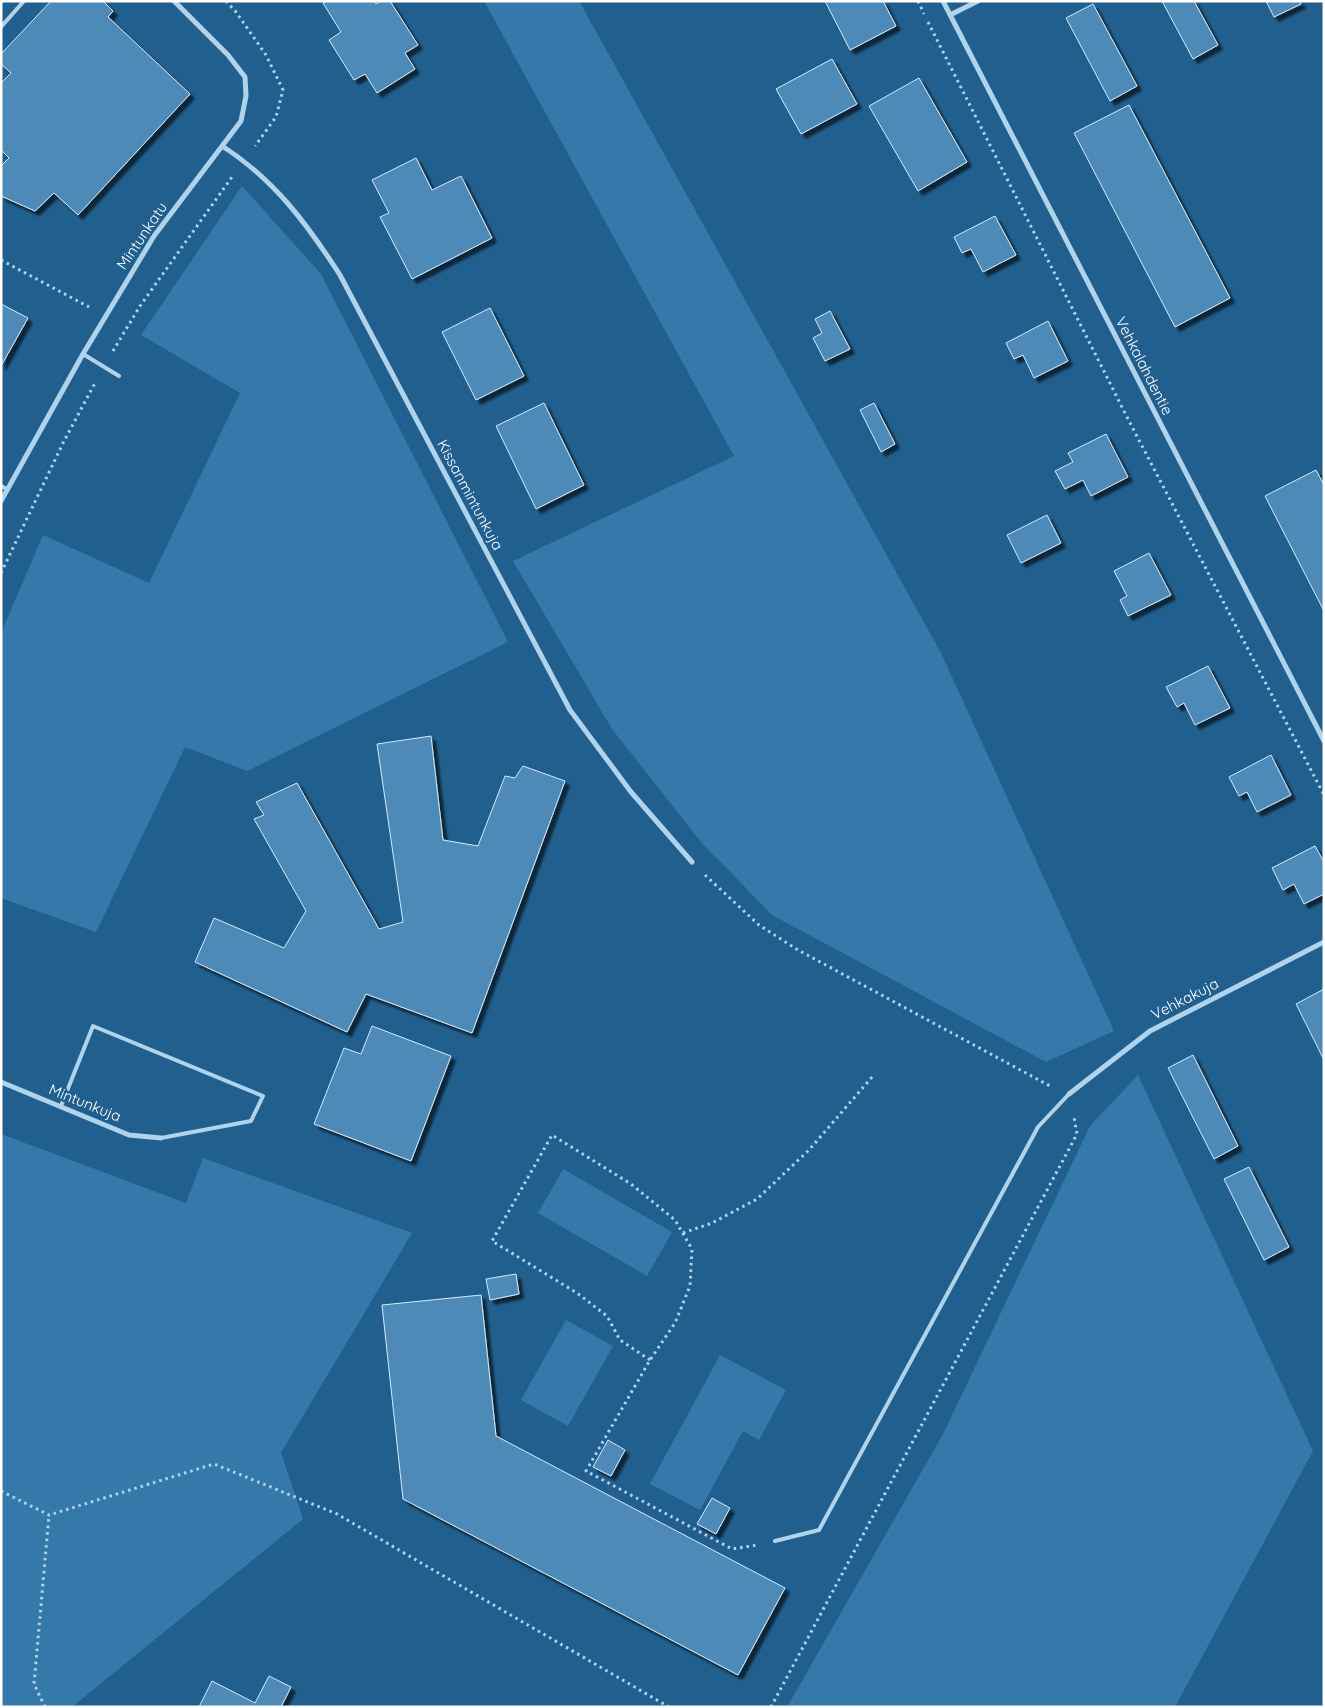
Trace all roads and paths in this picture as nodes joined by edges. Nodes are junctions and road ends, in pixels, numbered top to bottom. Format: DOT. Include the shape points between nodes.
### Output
graph roads {
  1 [pos="24,1"];
  2 [pos="174,1"];
  3 [pos="918,1"];
  4 [pos="943,1"];
  5 [pos="978,1"];
  6 [pos="950,15"];
  7 [pos="1,27"];
  8 [pos="222,146"];
  9 [pos="1,260"];
  10 [pos="106,316"];
  11 [pos="127,328"];
  12 [pos="83,354"];
  13 [pos="119,376"];
  14 [pos="1,486"];
  15 [pos="7,489"];
  16 [pos="1,501"];
  17 [pos="1324,741"];
  18 [pos="1324,795"];
  19 [pos="692,862"];
  20 [pos="1324,942"];
  21 [pos="873,1076"];
  22 [pos="1,1082"];
  23 [pos="1069,1094"];
  24 [pos="61,1106"];
  25 [pos="161,1138"];
  26 [pos="683,1233"];
  27 [pos="650,1360"];
  28 [pos="1,1490"];
  29 [pos="49,1514"];
  30 [pos="775,1542"];
  31 [pos="45,1707"];
  32 [pos="669,1707"];
  33 [pos="771,1707"];
  1 -- 7 [label="lane"];
  2 -- 8 [label="street, Mintunkatu" via="228,55 245,77 242,121"];
  3 -- 18 [label="path" via="1129,421"];
  4 -- 6 [label="street, Vehkalahdentie"];
  5 -- 6 [label="street"];
  6 -- 17 [label="street, Vehkalahdentie"];
  8 -- 10 [label="street, Mintunkatu" via="154,236"];
  8 -- 19 [label="street, Kissanmintunkuja" via="244,160 283,196 316,236 340,275 570,710 631,792"];
  9 -- 10 [label="path"];
  10 -- 11 [label="path"];
  10 -- 12 [label="street, Mintunkatu"];
  12 -- 13 [label="lane"];
  12 -- 15 [label="street, Mintunkatu"];
  14 -- 15 [label="lane"];
  15 -- 16 [label="street, Mintunkatu"];
  19 -- 23 [label="path" via="759,924 798,950 1036,1080"];
  20 -- 23 [label="street, Vehkakuja" via="1150,1031"];
  21 -- 26 [label="path" via="809,1150 757,1199 712,1223"];
  22 -- 24 [label="street, Mintunkuja"];
  23 -- 30 [label="lane" via="1038,1127 819,1530"];
  23 -- 33 [label="path" via="1077,1134"];
  24 -- 25 [label="street, Mintunkuja" via="129,1135"];
  24 -- 25 [label="lane" via="93,1026 263,1096 251,1122"];
  26 -- 27 [label="path" via="692,1249 690,1286 674,1322"];
  26 -- 27 [label="path" via="675,1220 631,1184 552,1135 492,1241 577,1293 607,1316 620,1340"];
  27 -- 30 [label="path" via="586,1471 732,1549"];
  28 -- 29 [label="path"];
  29 -- 31 [label="path" via="34,1684"];
  29 -- 32 [label="path" via="214,1464 337,1514"];
}
